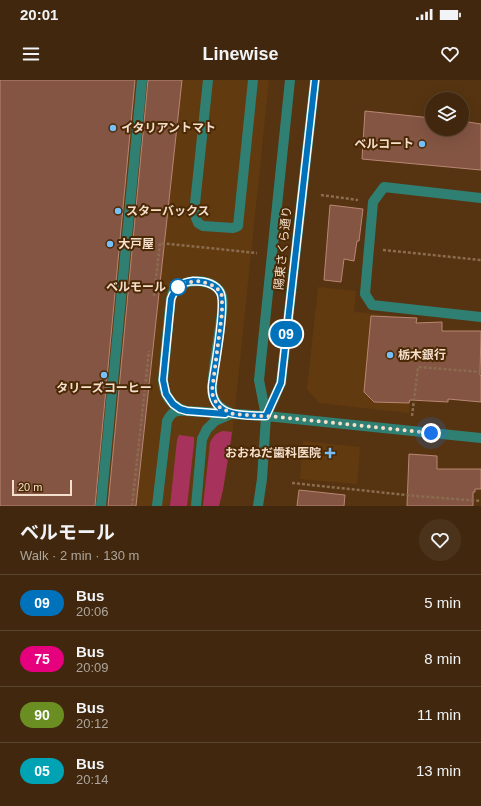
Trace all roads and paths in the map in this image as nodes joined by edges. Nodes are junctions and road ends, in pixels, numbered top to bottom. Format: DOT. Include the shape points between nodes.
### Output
graph roads {
  1 [pos="142,80"];
  2 [pos="208,80"];
  3 [pos="253,80"];
  4 [pos="290,80"];
  5 [pos="315,80"];
  6 [pos="321,195"];
  7 [pos="481,198"];
  8 [pos="373,202"];
  9 [pos="368,248"];
  10 [pos="258,253"];
  11 [pos="481,260"];
  12 [pos="154,298"];
  13 [pos="481,317"];
  14 [pos="149,344"];
  15 [pos="481,372"];
  16 [pos="187,411"];
  17 [pos="233,414"];
  18 [pos="266,416"];
  19 [pos="412,418"];
  20 [pos="481,438"];
  21 [pos="292,483"];
  22 [pos="481,501"];
  23 [pos="101,506"];
  24 [pos="132,506"];
  25 [pos="157,506"];
  26 [pos="196,506"];
  27 [pos="258,506"];
  1 -- 23 [label="street"];
  2 -- 3 [label="street" via="194,213 198,223 203,226 234,228 238,226"];
  4 -- 18 [label="street, 陽東さくら通り" via="259,380"];
  5 -- 18 [label="street, 陽東さくら通り" via="281,383"];
  6 -- 8 [label="path"];
  7 -- 8 [label="street" via="384,187"];
  8 -- 9 [label="street"];
  9 -- 11 [label="path"];
  9 -- 13 [label="street" via="365,294 372,305"];
  10 -- 12 [label="path" via="160,243"];
  14 -- 24 [label="path"];
  15 -- 19 [label="path" via="418,366"];
  16 -- 17 [label="street"];
  16 -- 17 [label="street" via="173,404 164,388 167,334 174,292 184,283 200,281 214,286 222,296 212,391 219,407"];
  16 -- 25 [label="street" via="173,412 167,421"];
  17 -- 18 [label="street"];
  17 -- 26 [label="street" via="215,421 207,429 202,440"];
  18 -- 20 [label="street"];
  18 -- 27 [label="street, 陽東さくら通り"];
  21 -- 22 [label="path"];
}
